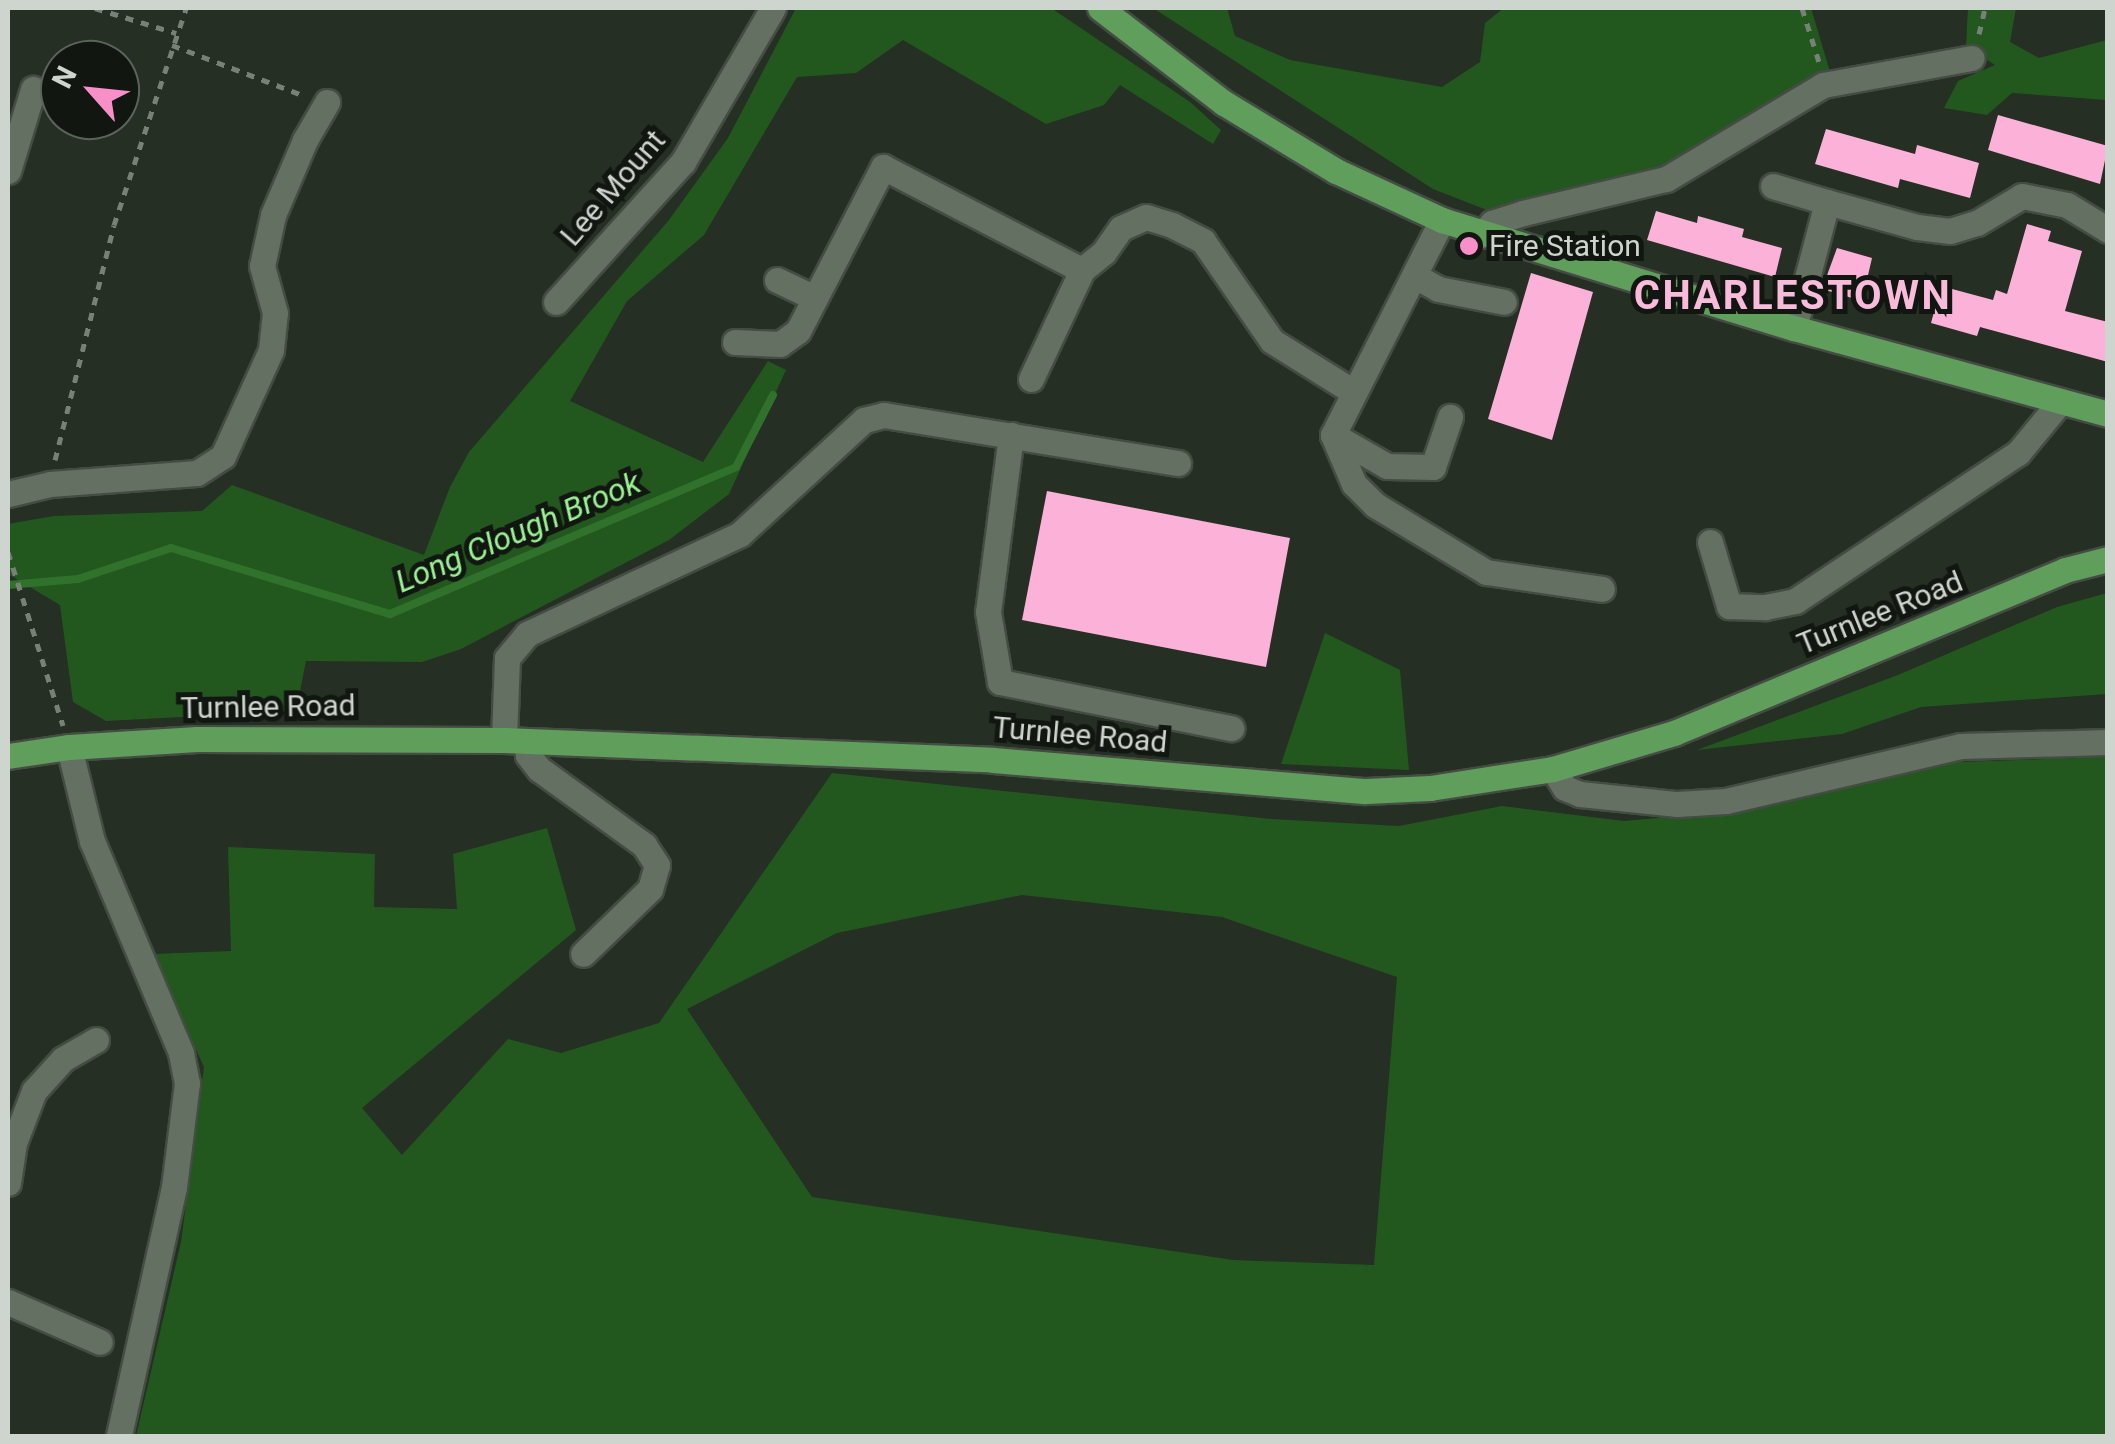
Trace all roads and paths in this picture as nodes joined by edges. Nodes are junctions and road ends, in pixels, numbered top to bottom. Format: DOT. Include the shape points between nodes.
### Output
graph roads {
  1 [pos="95,8"];
  2 [pos="186,8"];
  3 [pos="773,8"];
  4 [pos="1100,8"];
  5 [pos="1802,8"];
  6 [pos="176,32"];
  7 [pos="172,45"];
  8 [pos="1972,58"];
  9 [pos="1824,85"];
  10 [pos="33,88"];
  11 [pos="327,102"];
  12 [pos="8,171"];
  13 [pos="1773,186"];
  14 [pos="1827,202"];
  15 [pos="1442,220"];
  16 [pos="2108,230"];
  17 [pos="1482,235"];
  18 [pos="1082,270"];
  19 [pos="1414,276"];
  20 [pos="777,280"];
  21 [pos="815,298"];
  22 [pos="556,302"];
  23 [pos="1504,302"];
  24 [pos="1794,328"];
  25 [pos="734,342"];
  26 [pos="1031,379"];
  27 [pos="1352,391"];
  28 [pos="2059,403"];
  29 [pos="2108,414"];
  30 [pos="1450,417"];
  31 [pos="1333,435"];
  32 [pos="1011,436"];
  33 [pos="1178,463"];
  34 [pos="50,484"];
  35 [pos="8,494"];
  36 [pos="1710,542"];
  37 [pos="8,552"];
  38 [pos="2108,559"];
  39 [pos="1602,589"];
  40 [pos="1231,728"];
  41 [pos="515,740"];
  42 [pos="2108,742"];
  43 [pos="69,747"];
  44 [pos="8,756"];
  45 [pos="1553,769"];
  46 [pos="583,954"];
  47 [pos="96,1040"];
  48 [pos="8,1183"];
  49 [pos="8,1302"];
  50 [pos="100,1342"];
  51 [pos="119,1436"];
  1 -- 6 [label="path"];
  2 -- 6 [label="path"];
  3 -- 22 [label="street, Lee Mount" via="684,162"];
  4 -- 15 [label="main road" via="1224,103 1336,171"];
  5 -- 9 [label="path"];
  6 -- 7 [label="path"];
  7 -- 11 [label="path"];
  7 -- 34 [label="path" via="114,225"];
  8 -- 9 [label="street"];
  9 -- 17 [label="street" via="1666,179 1522,213 1492,223"];
  10 -- 12 [label="street"];
  11 -- 34 [label="street" via="273,216 262,266 274,313 271,350 223,456 197,473"];
  13 -- 14 [label="street"];
  14 -- 16 [label="street" via="1950,231 2022,196 2067,206"];
  14 -- 24 [label="street"];
  15 -- 17 [label="main road"];
  15 -- 19 [label="street"];
  17 -- 24 [label="main road"];
  18 -- 21 [label="street" via="884,167"];
  18 -- 26 [label="street"];
  18 -- 27 [label="street" via="1121,228 1146,217 1172,225 1203,241 1272,341"];
  19 -- 23 [label="street"];
  19 -- 27 [label="street"];
  20 -- 21 [label="street"];
  21 -- 25 [label="street" via="798,332 780,344"];
  24 -- 28 [label="main road"];
  27 -- 31 [label="street"];
  28 -- 29 [label="main road"];
  28 -- 36 [label="street" via="2018,453 1796,601 1729,606"];
  30 -- 31 [label="street" via="1434,468 1387,466"];
  31 -- 39 [label="street" via="1354,484 1375,505 1486,572"];
  32 -- 33 [label="street"];
  32 -- 40 [label="street" via="988,612 1000,682"];
  32 -- 41 [label="street" via="884,415 864,420 740,534 527,634 507,658"];
  34 -- 35 [label="street"];
  37 -- 43 [label="path"];
  38 -- 45 [label="main road, Turnlee Road" via="2065,570 1674,733"];
  41 -- 43 [label="main road, Turnlee Road" via="196,739"];
  41 -- 45 [label="main road, Turnlee Road" via="993,760 1366,791"];
  41 -- 46 [label="street" via="539,769 654,854 650,888"];
  42 -- 45 [label="street" via="1961,746 1726,801 1678,804 1580,794 1565,788"];
  43 -- 44 [label="main road, Turnlee Road"];
  43 -- 51 [label="street" via="92,841 181,1053 186,1083 174,1187"];
  47 -- 48 [label="street" via="63,1059 34,1091"];
  49 -- 50 [label="street"];
}
